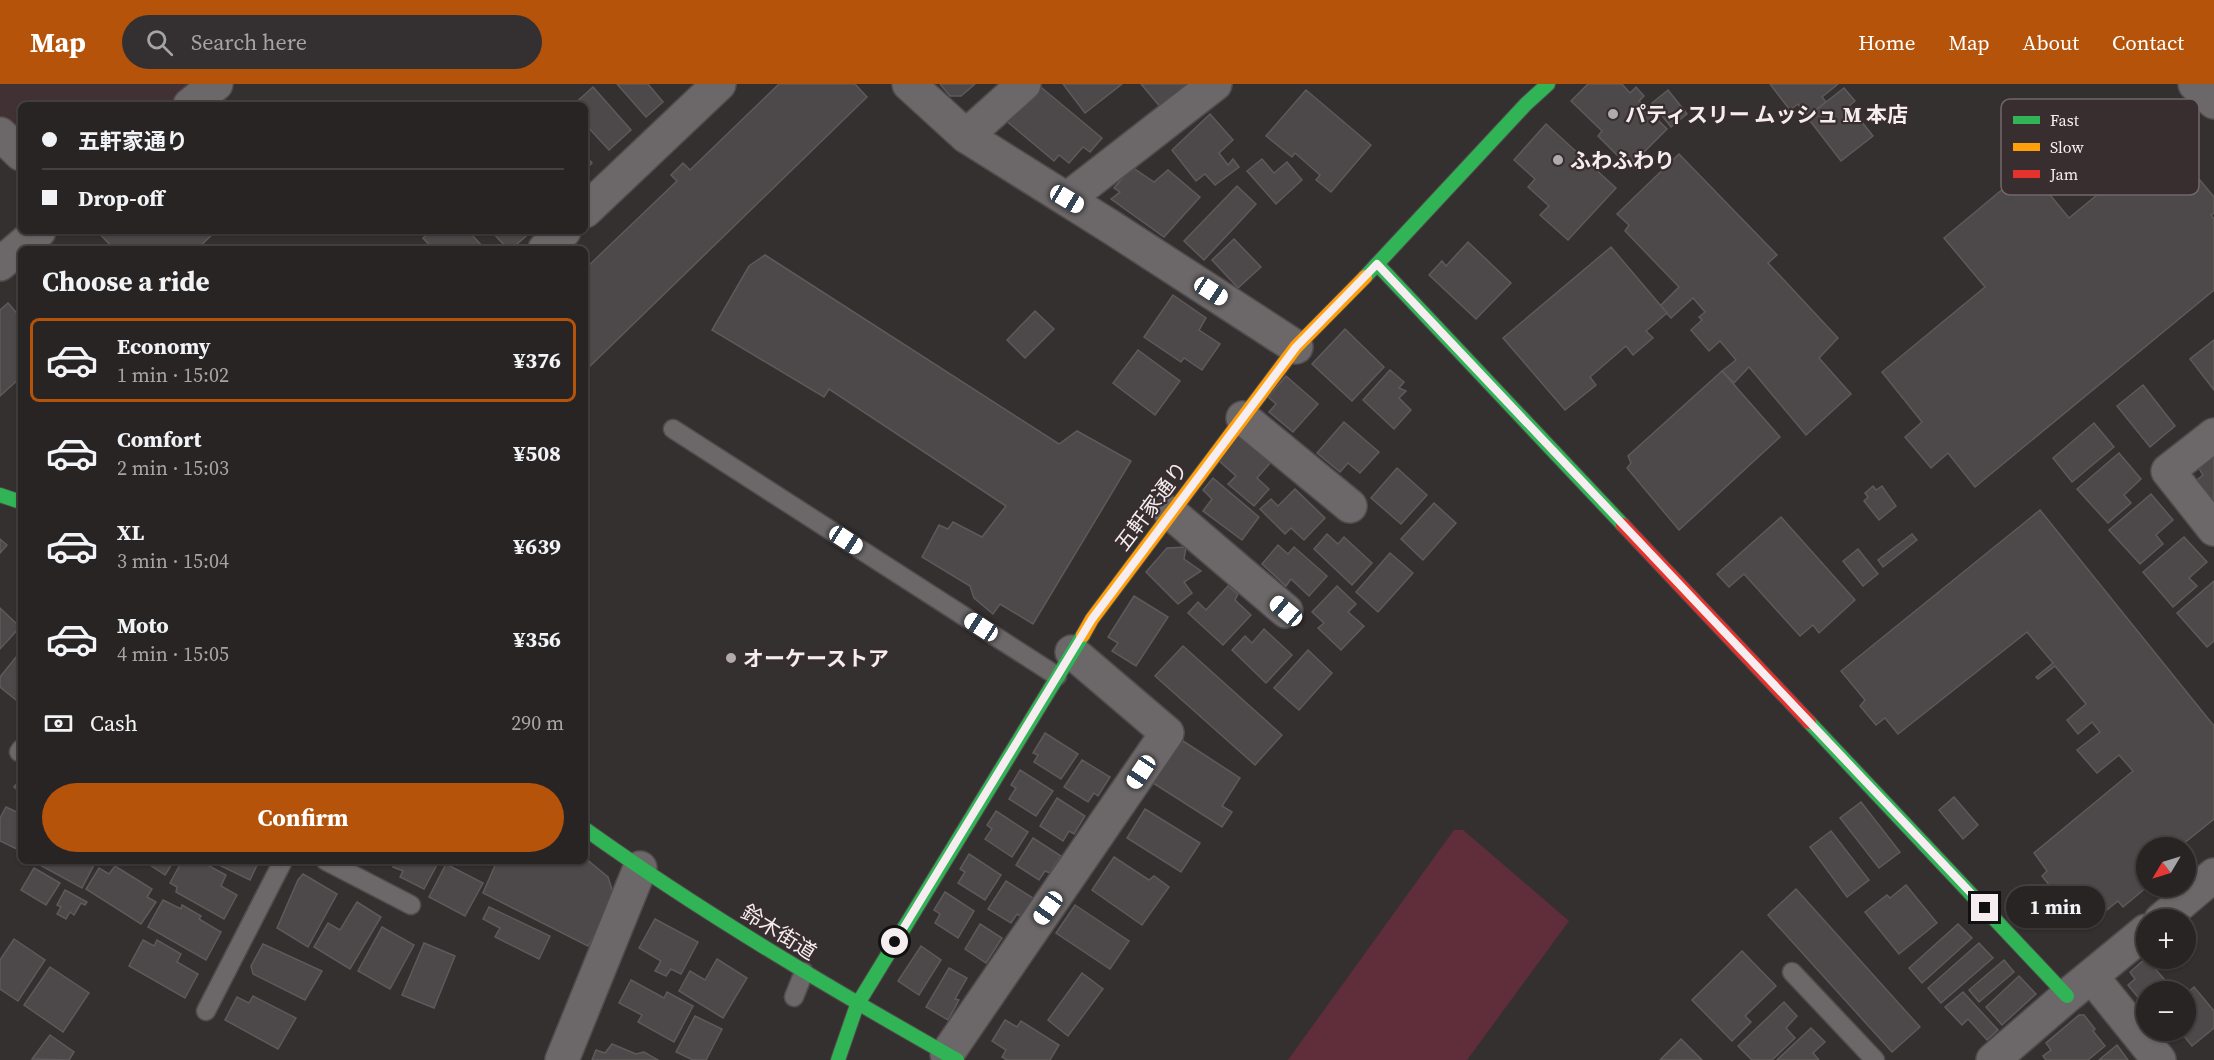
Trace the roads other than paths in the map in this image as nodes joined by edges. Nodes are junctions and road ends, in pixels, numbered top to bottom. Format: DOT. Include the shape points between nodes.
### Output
graph roads {
  1 [pos="216,84"];
  2 [pos="719,84"];
  3 [pos="909,84"];
  4 [pos="1024,84"];
  5 [pos="1215,84"];
  6 [pos="1548,84"];
  7 [pos="2195,84"];
  8 [pos="194,102"];
  9 [pos="2214,102"];
  10 [pos="0,134"];
  11 [pos="966,136"];
  12 [pos="18,151"];
  13 [pos="1067,199"];
  14 [pos="588,208"];
  15 [pos="35,234"];
  16 [pos="561,234"];
  17 [pos="21,246"];
  18 [pos="548,246"];
  19 [pos="18,249"];
  20 [pos="0,264"];
  21 [pos="1377,264"];
  22 [pos="1296,347"];
  23 [pos="1243,418"];
  24 [pos="672,429"];
  25 [pos="2214,435"];
  26 [pos="0,495"];
  27 [pos="18,501"];
  28 [pos="1350,506"];
  29 [pos="1171,513"];
  30 [pos="2214,529"];
  31 [pos="1286,611"];
  32 [pos="1065,664"];
  33 [pos="588,831"];
  34 [pos="281,864"];
  35 [pos="332,864"];
  36 [pos="640,868"];
  37 [pos="2214,875"];
  38 [pos="411,905"];
  39 [pos="2174,909"];
  40 [pos="2136,939"];
  41 [pos="804,972"];
  42 [pos="1792,972"];
  43 [pos="2080,986"];
  44 [pos="794,997"];
  45 [pos="857,1005"];
  46 [pos="206,1011"];
  47 [pos="563,1044"];
  48 [pos="952,1057"];
  49 [pos="838,1060"];
  50 [pos="1875,1060"];
  51 [pos="1993,1060"];
  52 [pos="2159,1060"];
  1 -- 8 [label="street"];
  2 -- 14 [label="street"];
  3 -- 11 [label="street"];
  4 -- 11 [label="street"];
  5 -- 13 [label="street"];
  6 -- 21 [label="street, 五軒家通り"];
  7 -- 9 [label="street"];
  10 -- 12 [label="street"];
  11 -- 13 [label="street"];
  13 -- 22 [label="street"];
  15 -- 17 [label="street"];
  16 -- 18 [label="street"];
  19 -- 20 [label="street"];
  21 -- 22 [label="street, 五軒家通り"];
  21 -- 43 [label="street"];
  22 -- 23 [label="street, 五軒家通り"];
  23 -- 28 [label="street"];
  23 -- 29 [label="street, 五軒家通り"];
  24 -- 32 [label="lane"];
  25 -- 30 [label="street" via="2168,471"];
  26 -- 27 [label="street"];
  29 -- 31 [label="street"];
  29 -- 32 [label="street, 五軒家通り" via="1092,619"];
  32 -- 45 [label="street, 五軒家通り"];
  32 -- 48 [label="street" via="1167,733"];
  33 -- 36 [label="street, 鈴木街道"];
  34 -- 46 [label="lane"];
  35 -- 38 [label="lane"];
  36 -- 41 [label="street, 鈴木街道"];
  36 -- 47 [label="street"];
  37 -- 39 [label="street"];
  40 -- 43 [label="street"];
  41 -- 44 [label="lane"];
  41 -- 45 [label="street, 鈴木街道"];
  42 -- 50 [label="lane"];
  43 -- 51 [label="street"];
  43 -- 52 [label="street"];
  45 -- 48 [label="street, 鈴木街道"];
  45 -- 49 [label="street, 五軒家通り"];
}
